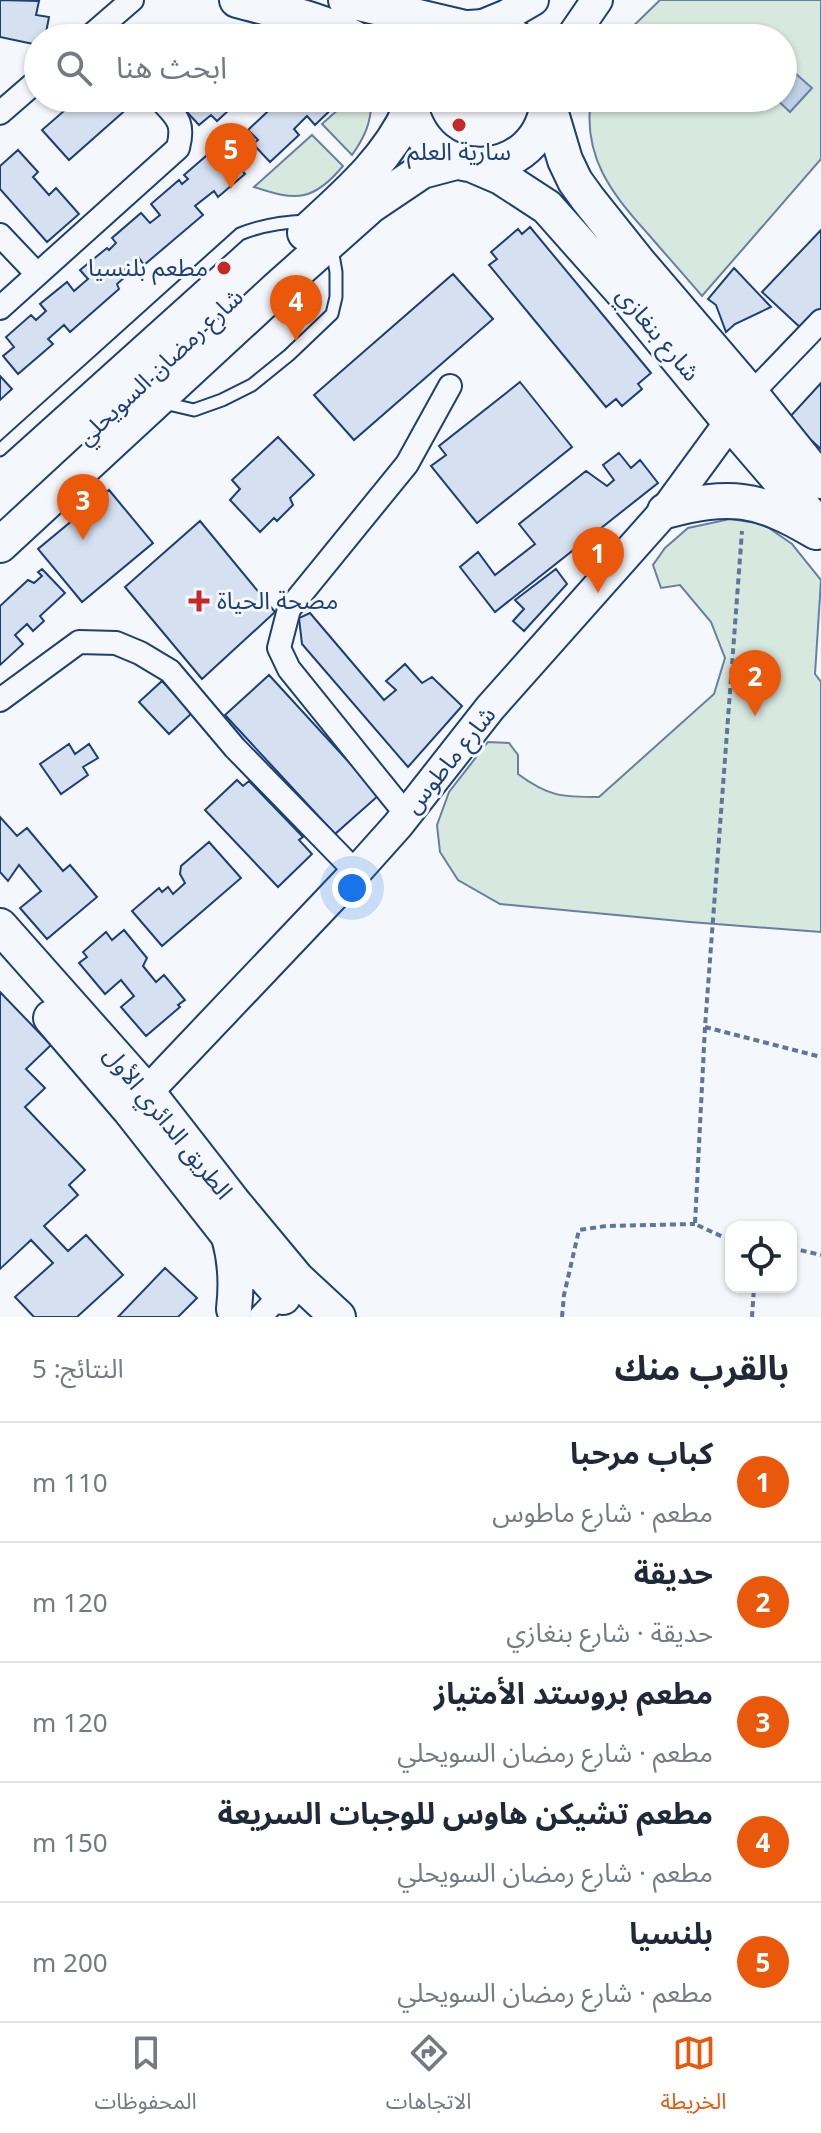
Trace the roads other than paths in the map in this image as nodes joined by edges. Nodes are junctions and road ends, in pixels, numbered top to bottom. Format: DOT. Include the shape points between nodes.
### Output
graph roads {
  1 [pos="132,0"];
  2 [pos="237,0"];
  3 [pos="346,0"];
  4 [pos="533,0"];
  5 [pos="597,0"];
  6 [pos="107,24"];
  7 [pos="322,24"];
  8 [pos="436,24"];
  9 [pos="481,24"];
  10 [pos="581,24"];
  11 [pos="24,92"];
  12 [pos="172,112"];
  13 [pos="406,112"];
  14 [pos="412,112"];
  15 [pos="544,112"];
  16 [pos="551,112"];
  17 [pos="0,113"];
  18 [pos="465,163"];
  19 [pos="325,230"];
  20 [pos="0,235"];
  21 [pos="37,274"];
  22 [pos="0,308"];
  23 [pos="821,321"];
  24 [pos="450,386"];
  25 [pos="751,394"];
  26 [pos="155,401"];
  27 [pos="729,421"];
  28 [pos="0,450"];
  29 [pos="819,477"];
  30 [pos="665,511"];
  31 [pos="0,514"];
  32 [pos="821,528"];
  33 [pos="821,534"];
  34 [pos="0,545"];
  35 [pos="0,700"];
  36 [pos="406,814"];
  37 [pos="356,872"];
  38 [pos="0,926"];
  39 [pos="0,959"];
  40 [pos="139,1102"];
  41 [pos="229,1236"];
  42 [pos="268,1296"];
  43 [pos="338,1317"];
  1 -- 6 [label="street"];
  2 -- 7 [label="main road"];
  3 -- 8 [label="main road"];
  4 -- 9 [label="street"];
  5 -- 10 [label="street"];
  11 -- 17 [label="street"];
  12 -- 21 [label="street" via="182,134 178,148"];
  13 -- 19 [label="main road, شارع رمضان السويحلي" via="399,133"];
  14 -- 18 [label="main road, شارع بنغازي" via="431,147"];
  15 -- 18 [label="main road, شارع رمضان السويحلي" via="538,132 517,154 503,161"];
  16 -- 25 [label="main road, شارع بنغازي" via="565,160 581,190"];
  18 -- 19 [label="main road, شارع رمضان السويحلي" via="422,171"];
  18 -- 27 [label="main road, شارع بنغازي" via="501,177 547,207"];
  19 -- 26 [label="main road, شارع رمضان السويحلي"];
  19 -- 26 [label="lane" via="336,272 332,314 252,385 222,400 194,410"];
  19 -- 28 [label="lane" via="278,222 240,234"];
  19 -- 31 [label="main road, شارع رمضان السويحلي"];
  20 -- 21 [label="street"];
  21 -- 22 [label="street"];
  23 -- 25 [label="street"];
  24 -- 36 [label="street" via="407,464 289,609 279,648 289,669"];
  25 -- 27 [label="street, شارع ماطوس"];
  25 -- 29 [label="main road, شارع بنغازي"];
  26 -- 34 [label="main road, شارع رمضان السويحلي"];
  27 -- 30 [label="street, شارع ماطوس"];
  27 -- 32 [label="main road, شارع بنغازي"];
  30 -- 33 [label="main road" via="701,502 744,501"];
  30 -- 36 [label="street, شارع ماطوس" via="482,718"];
  35 -- 37 [label="street" via="79,642 116,643 140,653 170,671 235,748"];
  36 -- 37 [label="street, شارع ماطوس"];
  37 -- 40 [label="street, شارع ماطوس"];
  38 -- 40 [label="main road, الطريق الدائري الأول"];
  39 -- 40 [label="main road, الطريق الدائري الأول"];
  40 -- 41 [label="main road, الطريق الدائري الأول"];
  40 -- 42 [label="main road, الطريق الدائري الأول" via="233,1202"];
  41 -- 42 [label="main road, الطريق الدائري الأول"];
  41 -- 42 [label="main road" via="236,1280"];
  42 -- 43 [label="main road, الطريق الدائري الأول"];
}
